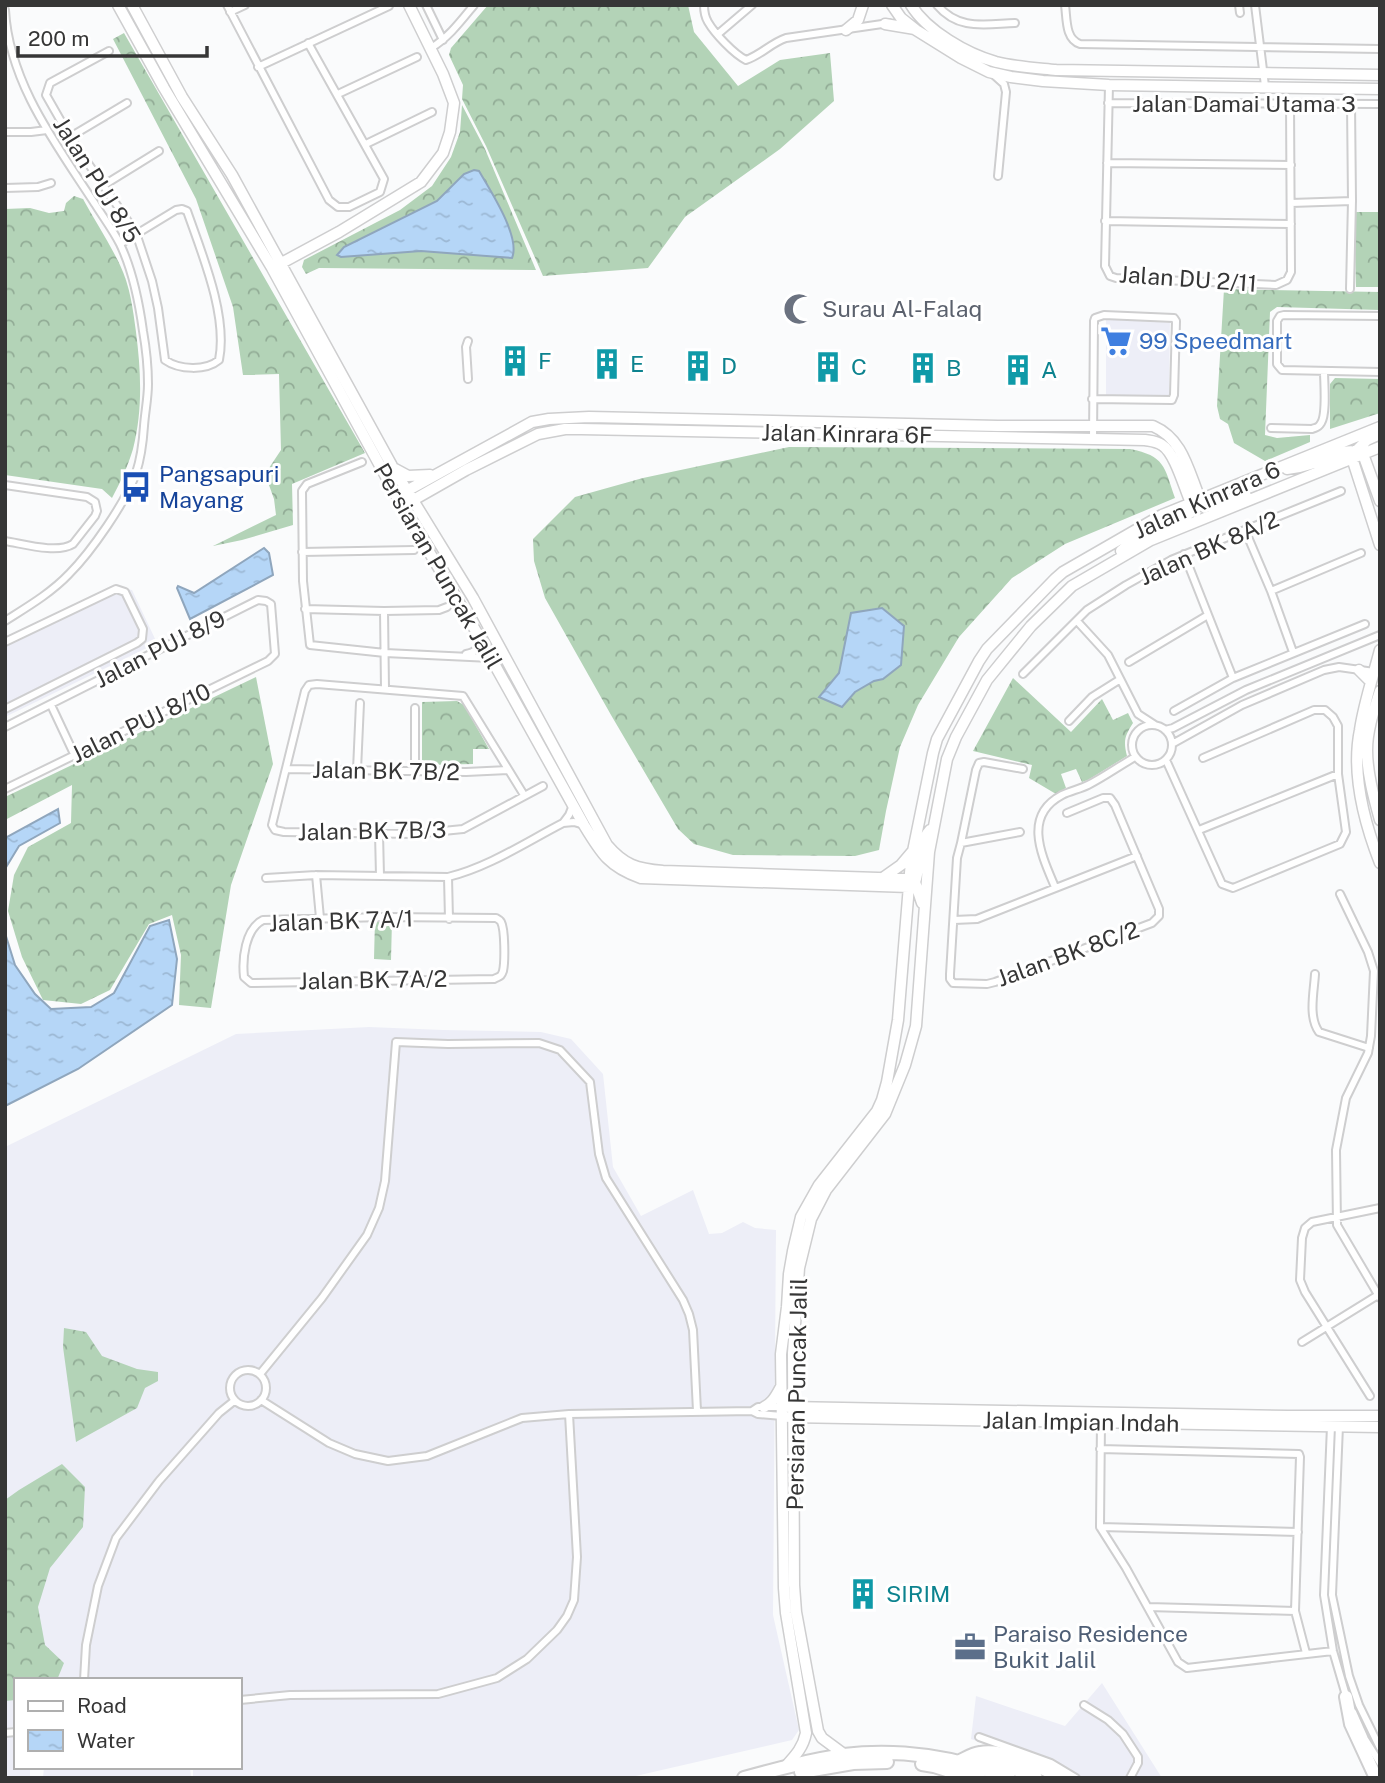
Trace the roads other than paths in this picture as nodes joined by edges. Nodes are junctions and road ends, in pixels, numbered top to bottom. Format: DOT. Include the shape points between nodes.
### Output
graph roads {
  1 [pos="118,5"];
  2 [pos="132,5"];
  3 [pos="245,5"];
  4 [pos="409,5"];
  5 [pos="426,5"];
  6 [pos="474,5"];
  7 [pos="704,5"];
  8 [pos="752,5"];
  9 [pos="863,5"];
  10 [pos="892,5"];
  11 [pos="937,5"];
  12 [pos="1065,5"];
  13 [pos="1255,5"];
  14 [pos="389,6"];
  15 [pos="228,9"];
  16 [pos="914,9"];
  17 [pos="5,10"];
  18 [pos="904,20"];
  19 [pos="1016,23"];
  20 [pos="885,24"];
  21 [pos="846,30"];
  22 [pos="916,30"];
  23 [pos="718,34"];
  24 [pos="443,40"];
  25 [pos="308,43"];
  26 [pos="1259,47"];
  27 [pos="431,48"];
  28 [pos="1380,49"];
  29 [pos="109,51"];
  30 [pos="417,57"];
  31 [pos="258,67"];
  32 [pos="989,72"];
  33 [pos="1263,72"];
  34 [pos="1380,75"];
  35 [pos="1026,79"];
  36 [pos="1109,85"];
  37 [pos="1265,86"];
  38 [pos="1380,89"];
  39 [pos="1006,92"];
  40 [pos="338,94"];
  41 [pos="127,103"];
  42 [pos="1108,103"];
  43 [pos="1290,104"];
  44 [pos="1351,104"];
  45 [pos="1380,104"];
  46 [pos="432,112"];
  47 [pos="47,130"];
  48 [pos="5,132"];
  49 [pos="69,137"];
  50 [pos="366,144"];
  51 [pos="159,150"];
  52 [pos="1107,163"];
  53 [pos="1291,165"];
  54 [pos="998,176"];
  55 [pos="51,183"];
  56 [pos="104,185"];
  57 [pos="5,188"];
  58 [pos="1352,201"];
  59 [pos="1291,204"];
  60 [pos="1105,221"];
  61 [pos="1291,224"];
  62 [pos="136,233"];
  63 [pos="120,244"];
  64 [pos="276,266"];
  65 [pos="1350,289"];
  66 [pos="1380,316"];
  67 [pos="468,341"];
  68 [pos="1324,371"];
  69 [pos="1380,372"];
  70 [pos="468,379"];
  71 [pos="1092,400"];
  72 [pos="650,418"];
  73 [pos="766,420"];
  74 [pos="929,424"];
  75 [pos="1092,425"];
  76 [pos="1380,427"];
  77 [pos="1271,428"];
  78 [pos="650,431"];
  79 [pos="766,432"];
  80 [pos="1380,434"];
  81 [pos="928,436"];
  82 [pos="1093,439"];
  83 [pos="1380,448"];
  84 [pos="1357,454"];
  85 [pos="362,462"];
  86 [pos="1336,464"];
  87 [pos="392,466"];
  88 [pos="1368,468"];
  89 [pos="1264,474"];
  90 [pos="1358,474"];
  91 [pos="434,475"];
  92 [pos="1188,482"];
  93 [pos="5,485"];
  94 [pos="438,486"];
  95 [pos="1270,491"];
  96 [pos="1341,491"];
  97 [pos="402,493"];
  98 [pos="1214,494"];
  99 [pos="1380,501"];
  100 [pos="407,503"];
  101 [pos="1196,503"];
  102 [pos="1172,510"];
  103 [pos="427,522"];
  104 [pos="1245,530"];
  105 [pos="5,541"];
  106 [pos="1380,545"];
  107 [pos="414,550"];
  108 [pos="302,552"];
  109 [pos="1361,553"];
  110 [pos="1184,554"];
  111 [pos="1116,560"];
  112 [pos="1271,591"];
  113 [pos="447,607"];
  114 [pos="305,609"];
  115 [pos="384,611"];
  116 [pos="1209,615"];
  117 [pos="5,621"];
  118 [pos="1077,621"];
  119 [pos="1365,624"];
  120 [pos="477,633"];
  121 [pos="1380,635"];
  122 [pos="5,642"];
  123 [pos="497,642"];
  124 [pos="1380,650"];
  125 [pos="385,653"];
  126 [pos="1293,653"];
  127 [pos="275,654"];
  128 [pos="450,655"];
  129 [pos="491,659"];
  130 [pos="1129,662"];
  131 [pos="1359,670"];
  132 [pos="1023,674"];
  133 [pos="1375,675"];
  134 [pos="1233,678"];
  135 [pos="1119,680"];
  136 [pos="385,689"];
  137 [pos="1380,691"];
  138 [pos="360,703"];
  139 [pos="51,705"];
  140 [pos="415,708"];
  141 [pos="5,709"];
  142 [pos="1174,711"];
  143 [pos="1138,713"];
  144 [pos="1069,721"];
  145 [pos="1155,725"];
  146 [pos="5,727"];
  147 [pos="1139,730"];
  148 [pos="1165,730"];
  149 [pos="1172,744"];
  150 [pos="75,756"];
  151 [pos="1135,757"];
  152 [pos="1203,758"];
  153 [pos="1166,760"];
  154 [pos="286,769"];
  155 [pos="1023,769"];
  156 [pos="357,770"];
  157 [pos="508,770"];
  158 [pos="415,771"];
  159 [pos="1338,774"];
  160 [pos="1375,780"];
  161 [pos="543,786"];
  162 [pos="5,789"];
  163 [pos="524,795"];
  164 [pos="573,804"];
  165 [pos="1068,813"];
  166 [pos="1380,820"];
  167 [pos="563,823"];
  168 [pos="584,825"];
  169 [pos="933,827"];
  170 [pos="275,830"];
  171 [pos="1199,830"];
  172 [pos="1020,832"];
  173 [pos="379,833"];
  174 [pos="961,843"];
  175 [pos="912,851"];
  176 [pos="1137,856"];
  177 [pos="1380,863"];
  178 [pos="316,875"];
  179 [pos="380,876"];
  180 [pos="448,877"];
  181 [pos="884,877"];
  182 [pos="266,878"];
  183 [pos="911,883"];
  184 [pos="893,886"];
  185 [pos="1055,887"];
  186 [pos="1340,894"];
  187 [pos="908,902"];
  188 [pos="924,910"];
  189 [pos="320,918"];
  190 [pos="449,919"];
  191 [pos="954,920"];
  192 [pos="1315,974"];
  193 [pos="494,979"];
  194 [pos="251,983"];
  195 [pos="1369,1048"];
  196 [pos="1380,1208"];
  197 [pos="1336,1217"];
  198 [pos="1379,1296"];
  199 [pos="1327,1327"];
  200 [pos="1302,1342"];
  201 [pos="260,1374"];
  202 [pos="782,1385"];
  203 [pos="1370,1396"];
  204 [pos="234,1401"];
  205 [pos="261,1401"];
  206 [pos="764,1407"];
  207 [pos="696,1411"];
  208 [pos="752,1411"];
  209 [pos="782,1412"];
  210 [pos="793,1412"];
  211 [pos="569,1414"];
  212 [pos="1380,1416"];
  213 [pos="821,1417"];
  214 [pos="1101,1422"];
  215 [pos="1335,1426"];
  216 [pos="1380,1427"];
  217 [pos="794,1430"];
  218 [pos="1100,1448"];
  219 [pos="1100,1527"];
  220 [pos="1298,1532"];
  221 [pos="1148,1607"];
  222 [pos="1295,1611"];
  223 [pos="1334,1651"];
  224 [pos="1306,1653"];
  225 [pos="84,1678"];
  226 [pos="1346,1697"];
  227 [pos="242,1700"];
  228 [pos="1084,1705"];
  229 [pos="979,1737"];
  230 [pos="1380,1748"];
  231 [pos="845,1755"];
  232 [pos="958,1762"];
  233 [pos="1380,1763"];
  234 [pos="783,1775"];
  235 [pos="965,1777"];
  236 [pos="744,1778"];
  237 [pos="979,1778"];
  238 [pos="1009,1778"];
  239 [pos="1036,1778"];
  240 [pos="1062,1778"];
  241 [pos="1076,1778"];
  242 [pos="1130,1778"];
  243 [pos="1376,1778"];
  1 -- 64 [label="main road, Persiaran Puncak Jalil" via="164,88"];
  2 -- 64 [label="main road, Persiaran Puncak Jalil" via="182,97 232,175"];
  3 -- 15 [label="street"];
  4 -- 27 [label="main road"];
  5 -- 24 [label="street"];
  6 -- 24 [label="street"];
  7 -- 23 [label="street" via="708,22"];
  8 -- 23 [label="street"];
  9 -- 21 [label="main road" via="858,20"];
  10 -- 18 [label="main road"];
  11 -- 19 [label="street" via="968,25"];
  12 -- 26 [label="street" via="1070,38 1076,44"];
  13 -- 26 [label="street"];
  14 -- 25 [label="street"];
  15 -- 31 [label="street"];
  16 -- 18 [label="street"];
  16 -- 33 [label="main road" via="954,43 1015,66"];
  17 -- 47 [label="street" via="14,59"];
  18 -- 20 [label="street"];
  18 -- 22 [label="main road"];
  20 -- 21 [label="street"];
  20 -- 22 [label="main road"];
  21 -- 23 [label="street" via="786,38 746,60"];
  22 -- 32 [label="main road"];
  24 -- 27 [label="street"];
  25 -- 31 [label="street"];
  25 -- 40 [label="street"];
  26 -- 28 [label="street"];
  26 -- 33 [label="street"];
  27 -- 64 [label="main road" via="454,103 450,132 438,161 421,182"];
  29 -- 49 [label="street, Jalan PUJ 8/5" via="50,83 46,95"];
  30 -- 40 [label="street"];
  31 -- 50 [label="street" via="329,200 338,207 349,207 380,192 384,179"];
  32 -- 35 [label="main road"];
  32 -- 39 [label="street" via="1004,84"];
  33 -- 34 [label="main road"];
  33 -- 37 [label="street"];
  35 -- 36 [label="main road"];
  35 -- 39 [label="street"];
  36 -- 37 [label="main road"];
  36 -- 42 [label="street, Jalan DU 2/11"];
  37 -- 38 [label="main road"];
  39 -- 54 [label="street"];
  40 -- 50 [label="street"];
  41 -- 49 [label="street"];
  42 -- 43 [label="street, Jalan Damai Utama 3"];
  42 -- 52 [label="street, Jalan DU 2/11"];
  43 -- 44 [label="street, Jalan Damai Utama 3"];
  43 -- 53 [label="street"];
  44 -- 45 [label="street, Jalan Damai Utama 3"];
  44 -- 58 [label="street"];
  46 -- 50 [label="street"];
  47 -- 48 [label="street"];
  47 -- 63 [label="street"];
  49 -- 56 [label="street, Jalan PUJ 8/5"];
  51 -- 56 [label="street"];
  52 -- 53 [label="street"];
  52 -- 60 [label="street, Jalan DU 2/11"];
  53 -- 59 [label="street"];
  55 -- 57 [label="street"];
  56 -- 62 [label="street, Jalan PUJ 8/5"];
  58 -- 59 [label="street"];
  58 -- 65 [label="street"];
  59 -- 61 [label="street"];
  60 -- 61 [label="street"];
  60 -- 61 [label="street, Jalan DU 2/11" via="1105,266 1115,278 1276,285 1287,280 1290,272"];
  62 -- 62 [label="street, Jalan PUJ 8/5" via="178,209 187,211 219,316 219,360 193,367 165,360 152,281"];
  62 -- 63 [label="street"];
  63 -- 117 [label="street" via="132,275 146,345 148,384 136,472 112,517 69,575"];
  64 -- 87 [label="main road, Persiaran Puncak Jalil"];
  64 -- 97 [label="main road, Persiaran Puncak Jalil"];
  66 -- 68 [label="street" via="1280,316 1279,369"];
  67 -- 70 [label="street"];
  68 -- 69 [label="street"];
  68 -- 77 [label="street" via="1320,425 1312,429"];
  71 -- 71 [label="street" via="1095,317 1174,318 1172,400"];
  71 -- 75 [label="street"];
  72 -- 73 [label="main road, Jalan Kinrara 6F"];
  72 -- 78 [label="main road"];
  72 -- 91 [label="main road, Jalan Kinrara 6F" via="532,422"];
  73 -- 74 [label="main road, Jalan Kinrara 6F"];
  73 -- 79 [label="street"];
  74 -- 75 [label="main road, Jalan Kinrara 6F"];
  74 -- 81 [label="main road"];
  75 -- 82 [label="street"];
  75 -- 92 [label="main road, Jalan Kinrara 6F" via="1153,426 1164,431 1179,447"];
  76 -- 89 [label="main road, Jalan Kinrara 6"];
  78 -- 79 [label="main road, Jalan Kinrara 6F"];
  78 -- 94 [label="main road, Jalan Kinrara 6F" via="565,429 538,434"];
  79 -- 81 [label="main road, Jalan Kinrara 6F"];
  80 -- 84 [label="main road" via="1367,440"];
  81 -- 82 [label="main road, Jalan Kinrara 6F"];
  82 -- 92 [label="main road, Jalan Kinrara 6F" via="1145,440 1162,445"];
  83 -- 84 [label="main road, Jalan Kinrara 6"];
  83 -- 88 [label="main road"];
  84 -- 86 [label="main road, Jalan Kinrara 6"];
  84 -- 88 [label="main road"];
  84 -- 89 [label="main road" via="1342,452"];
  84 -- 90 [label="main road"];
  85 -- 108 [label="street" via="303,489"];
  86 -- 90 [label="main road"];
  86 -- 95 [label="main road, Jalan Kinrara 6"];
  87 -- 91 [label="main road" via="408,476"];
  87 -- 97 [label="main road, Persiaran Puncak Jalil"];
  88 -- 99 [label="main road"];
  89 -- 98 [label="main road, Jalan Kinrara 6"];
  90 -- 106 [label="main road"];
  91 -- 97 [label="main road, Jalan Kinrara 6F"];
  92 -- 98 [label="main road"];
  92 -- 101 [label="main road, Jalan Kinrara 6F"];
  92 -- 102 [label="main road"];
  93 -- 105 [label="street" via="86,497 95,502 97,511 73,544 64,548"];
  94 -- 100 [label="main road, Jalan Kinrara 6F"];
  94 -- 103 [label="main road" via="426,502"];
  95 -- 101 [label="main road" via="1206,507"];
  95 -- 111 [label="main road, Jalan Kinrara 6" via="1151,540"];
  96 -- 104 [label="street, Jalan BK 8A/2"];
  97 -- 100 [label="main road, Persiaran Puncak Jalil"];
  98 -- 101 [label="main road, Jalan Kinrara 6"];
  100 -- 103 [label="main road, Persiaran Puncak Jalil"];
  100 -- 120 [label="main road, Persiaran Puncak Jalil"];
  101 -- 102 [label="main road, Jalan Kinrara 6"];
  101 -- 111 [label="main road" via="1191,513 1134,541"];
  102 -- 175 [label="main road, Jalan Kinrara 6" via="1063,572 987,649 937,739"];
  103 -- 123 [label="main road, Persiaran Puncak Jalil"];
  104 -- 110 [label="street, Jalan BK 8A/2"];
  104 -- 112 [label="street"];
  107 -- 108 [label="street"];
  108 -- 114 [label="street"];
  109 -- 112 [label="street"];
  110 -- 116 [label="street"];
  110 -- 118 [label="street, Jalan BK 8A/2" via="1126,585"];
  111 -- 169 [label="main road, Jalan Kinrara 6" via="1072,586 1031,626 987,680 951,748"];
  112 -- 126 [label="street"];
  113 -- 115 [label="street"];
  114 -- 115 [label="street"];
  114 -- 125 [label="street" via="312,646"];
  115 -- 125 [label="street"];
  116 -- 130 [label="street"];
  116 -- 134 [label="street"];
  118 -- 132 [label="street, Jalan BK 8A/2"];
  118 -- 135 [label="street" via="1108,655"];
  119 -- 126 [label="street"];
  120 -- 128 [label="street" via="477,650"];
  120 -- 129 [label="main road, Persiaran Puncak Jalil"];
  121 -- 148 [label="street" via="1246,690"];
  122 -- 141 [label="street" via="116,589 125,592 144,629 142,639"];
  123 -- 129 [label="main road"];
  123 -- 181 [label="main road, Persiaran Puncak Jalil" via="607,845 626,863 663,871"];
  124 -- 133 [label="main road"];
  125 -- 128 [label="street"];
  125 -- 136 [label="street"];
  126 -- 134 [label="street"];
  127 -- 139 [label="street, Jalan PUJ 8/9" via="271,604 258,600"];
  127 -- 150 [label="street, Jalan PUJ 8/10"];
  128 -- 129 [label="street"];
  129 -- 164 [label="main road, Persiaran Puncak Jalil"];
  131 -- 133 [label="main road"];
  131 -- 149 [label="street" via="1324,670 1242,705"];
  133 -- 177 [label="main road" via="1359,732 1357,775 1367,831"];
  134 -- 142 [label="street"];
  135 -- 143 [label="street"];
  135 -- 144 [label="street" via="1092,697"];
  136 -- 154 [label="street" via="309,685"];
  136 -- 157 [label="street" via="463,696"];
  137 -- 160 [label="main road" via="1367,750"];
  138 -- 156 [label="street"];
  139 -- 146 [label="street, Jalan PUJ 8/9"];
  139 -- 150 [label="street"];
  140 -- 158 [label="street"];
  143 -- 145 [label="street"];
  143 -- 147 [label="street"];
  145 -- 147 [label="street"];
  145 -- 148 [label="street"];
  147 -- 151 [label="street" via="1132,740"];
  148 -- 149 [label="street"];
  149 -- 153 [label="street"];
  150 -- 162 [label="street, Jalan PUJ 8/10"];
  151 -- 153 [label="street" via="1150,766"];
  151 -- 185 [label="street" via="1062,795 1043,812 1039,843"];
  152 -- 159 [label="street" via="1314,710 1325,710 1338,726"];
  153 -- 171 [label="street"];
  154 -- 156 [label="street, Jalan BK 7B/2"];
  154 -- 170 [label="street, Jalan BK 7B/2" via="272,825"];
  155 -- 174 [label="street, Jalan BK 8C/2" via="979,763"];
  156 -- 158 [label="street, Jalan BK 7B/2"];
  157 -- 158 [label="street, Jalan BK 7B/2"];
  157 -- 163 [label="street"];
  159 -- 171 [label="street"];
  159 -- 171 [label="street" via="1346,832 1340,845 1233,888 1222,884"];
  160 -- 166 [label="main road"];
  161 -- 163 [label="street, Jalan BK 7B/3"];
  163 -- 173 [label="street, Jalan BK 7B/3" via="463,829"];
  164 -- 167 [label="street"];
  164 -- 168 [label="main road, Persiaran Puncak Jalil"];
  165 -- 176 [label="street, Jalan BK 8C/2" via="1110,798"];
  167 -- 168 [label="street"];
  167 -- 180 [label="street" via="483,866"];
  168 -- 184 [label="main road, Persiaran Puncak Jalil" via="612,863 641,878"];
  169 -- 183 [label="main road" via="922,843"];
  169 -- 188 [label="main road, Jalan Kinrara 6"];
  170 -- 173 [label="street, Jalan BK 7B/3"];
  172 -- 174 [label="street"];
  173 -- 179 [label="street"];
  174 -- 191 [label="street, Jalan BK 8C/2"];
  175 -- 181 [label="main road"];
  175 -- 183 [label="main road, Jalan Kinrara 6"];
  176 -- 185 [label="street"];
  176 -- 191 [label="street, Jalan BK 8C/2" via="1158,909 1159,916 1152,923 995,982 953,983 950,979"];
  178 -- 179 [label="street"];
  178 -- 182 [label="street"];
  178 -- 189 [label="street"];
  179 -- 180 [label="street"];
  180 -- 190 [label="street"];
  181 -- 183 [label="main road, Persiaran Puncak Jalil"];
  183 -- 184 [label="main road, Persiaran Puncak Jalil"];
  183 -- 187 [label="main road, Persiaran Puncak Jalil"];
  183 -- 188 [label="main road, Persiaran Puncak Jalil"];
  184 -- 187 [label="main road"];
  185 -- 191 [label="street" via="977,919"];
  186 -- 195 [label="street" via="1372,963"];
  187 -- 202 [label="main road, Persiaran Puncak Jalil" via="898,1020 887,1082 877,1111 819,1185 801,1217 789,1273"];
  188 -- 210 [label="main road, Persiaran Puncak Jalil" via="917,1016 905,1065 885,1114 826,1190 811,1219 799,1268"];
  189 -- 190 [label="street, Jalan BK 7A/1"];
  189 -- 194 [label="street, Jalan BK 7A/1" via="255,924 243,966 244,978"];
  190 -- 193 [label="street, Jalan BK 7A/1" via="496,918 501,923 502,971"];
  192 -- 195 [label="street" via="1314,1026 1319,1032"];
  193 -- 194 [label="street, Jalan BK 7A/2"];
  195 -- 197 [label="street" via="1350,1087 1340,1127"];
  196 -- 197 [label="street"];
  197 -- 198 [label="street" via="1345,1242"];
  197 -- 199 [label="street" via="1312,1222 1302,1238 1300,1280"];
  198 -- 199 [label="street"];
  199 -- 200 [label="street"];
  199 -- 203 [label="street"];
  201 -- 204 [label="street" via="242,1370 232,1378 229,1390"];
  201 -- 205 [label="street" via="266,1384"];
  201 -- 207 [label="street" via="330,1287 367,1235 379,1208 396,1042 539,1043 560,1050 590,1082 606,1178 683,1300 693,1330"];
  202 -- 206 [label="main road"];
  202 -- 209 [label="main road, Persiaran Puncak Jalil"];
  204 -- 205 [label="street" via="251,1406"];
  204 -- 225 [label="street" via="159,1481 116,1538 97,1586"];
  205 -- 211 [label="street" via="329,1443 388,1461 427,1456 522,1418"];
  206 -- 208 [label="street"];
  206 -- 209 [label="street"];
  207 -- 208 [label="street"];
  207 -- 211 [label="street"];
  208 -- 209 [label="street"];
  209 -- 210 [label="main road, Jalan Impian Indah"];
  209 -- 234 [label="main road, Persiaran Puncak Jalil" via="784,1588 806,1733"];
  210 -- 212 [label="main road, Jalan Impian Indah"];
  210 -- 213 [label="main road, Jalan Impian Indah"];
  210 -- 217 [label="main road, Persiaran Puncak Jalil"];
  211 -- 227 [label="street" via="577,1557 574,1600 558,1630 527,1659 497,1678 438,1694"];
  213 -- 214 [label="main road, Jalan Impian Indah"];
  213 -- 217 [label="main road"];
  214 -- 215 [label="main road, Jalan Impian Indah"];
  214 -- 218 [label="street"];
  215 -- 216 [label="main road, Jalan Impian Indah"];
  215 -- 223 [label="street" via="1324,1595"];
  215 -- 230 [label="street" via="1332,1595 1349,1676"];
  217 -- 231 [label="main road, Persiaran Puncak Jalil" via="796,1612 818,1731"];
  218 -- 219 [label="street"];
  218 -- 220 [label="street" via="1299,1454"];
  219 -- 220 [label="street"];
  219 -- 221 [label="street"];
  220 -- 222 [label="street"];
  221 -- 222 [label="street"];
  221 -- 224 [label="street" via="1178,1662 1187,1668"];
  222 -- 224 [label="street"];
  223 -- 224 [label="street"];
  223 -- 226 [label="street"];
  226 -- 233 [label="street"];
  226 -- 243 [label="highway" via="1351,1724"];
  228 -- 242 [label="street" via="1123,1734 1138,1757"];
  229 -- 241 [label="street" via="1051,1763"];
  231 -- 232 [label="highway" via="894,1754"];
  231 -- 234 [label="highway"];
  232 -- 238 [label="highway"];
  232 -- 239 [label="highway" via="996,1761"];
  232 -- 240 [label="highway" via="991,1752"];
  234 -- 235 [label="highway" via="853,1763 901,1762 934,1766"];
  234 -- 236 [label="highway"];
  235 -- 237 [label="highway"];
}
